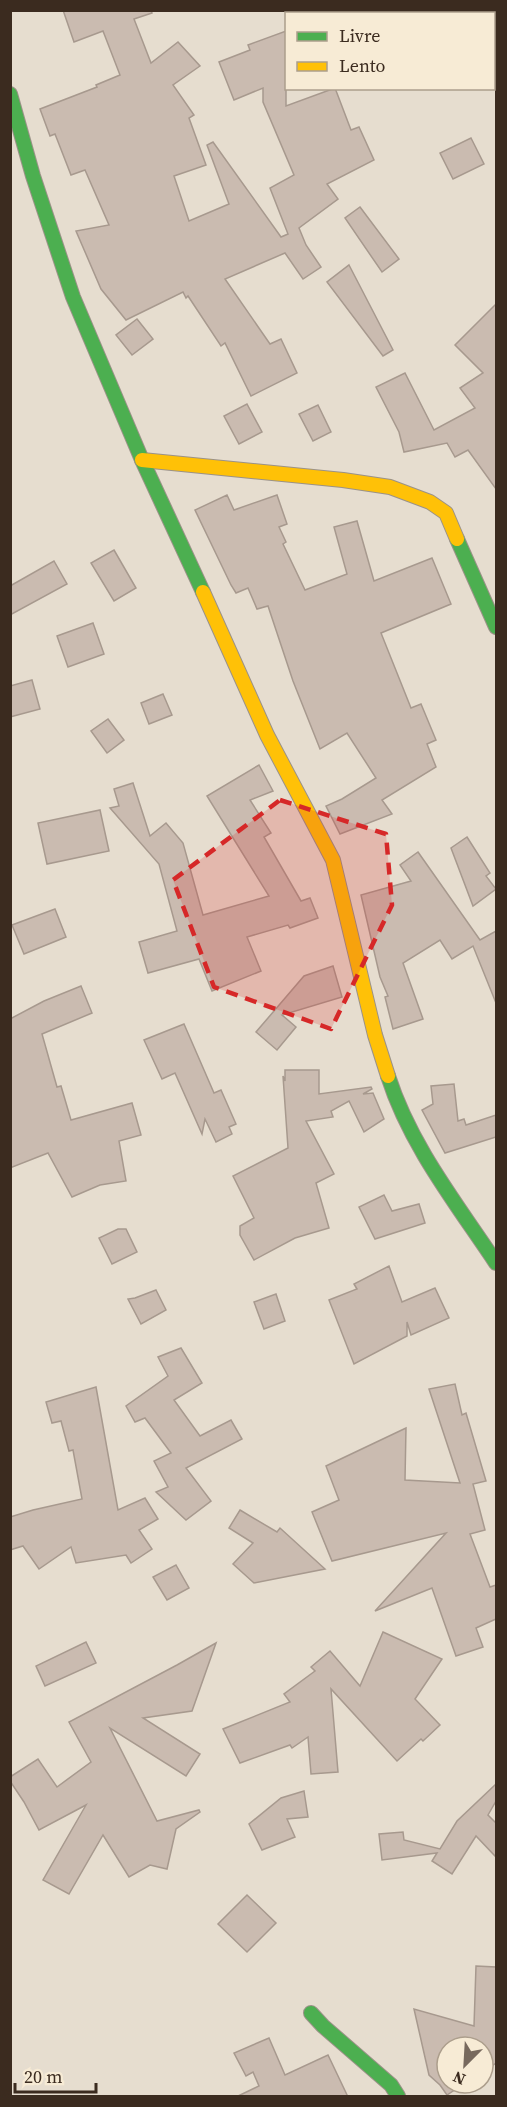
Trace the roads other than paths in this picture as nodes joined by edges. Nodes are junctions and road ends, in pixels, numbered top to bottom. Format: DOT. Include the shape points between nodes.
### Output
graph roads {
  1 [pos="10,94"];
  2 [pos="142,460"];
  3 [pos="496,627"];
  4 [pos="493,1251"];
  5 [pos="311,2013"];
  6 [pos="398,2097"];
  1 -- 2 [label="street" via="73,297"];
  2 -- 3 [label="street" via="373,484 435,502 446,513"];
  2 -- 4 [label="street" via="267,735 333,860 375,1035 396,1101 423,1154"];
  5 -- 6 [label="street" via="385,2080"];
}
